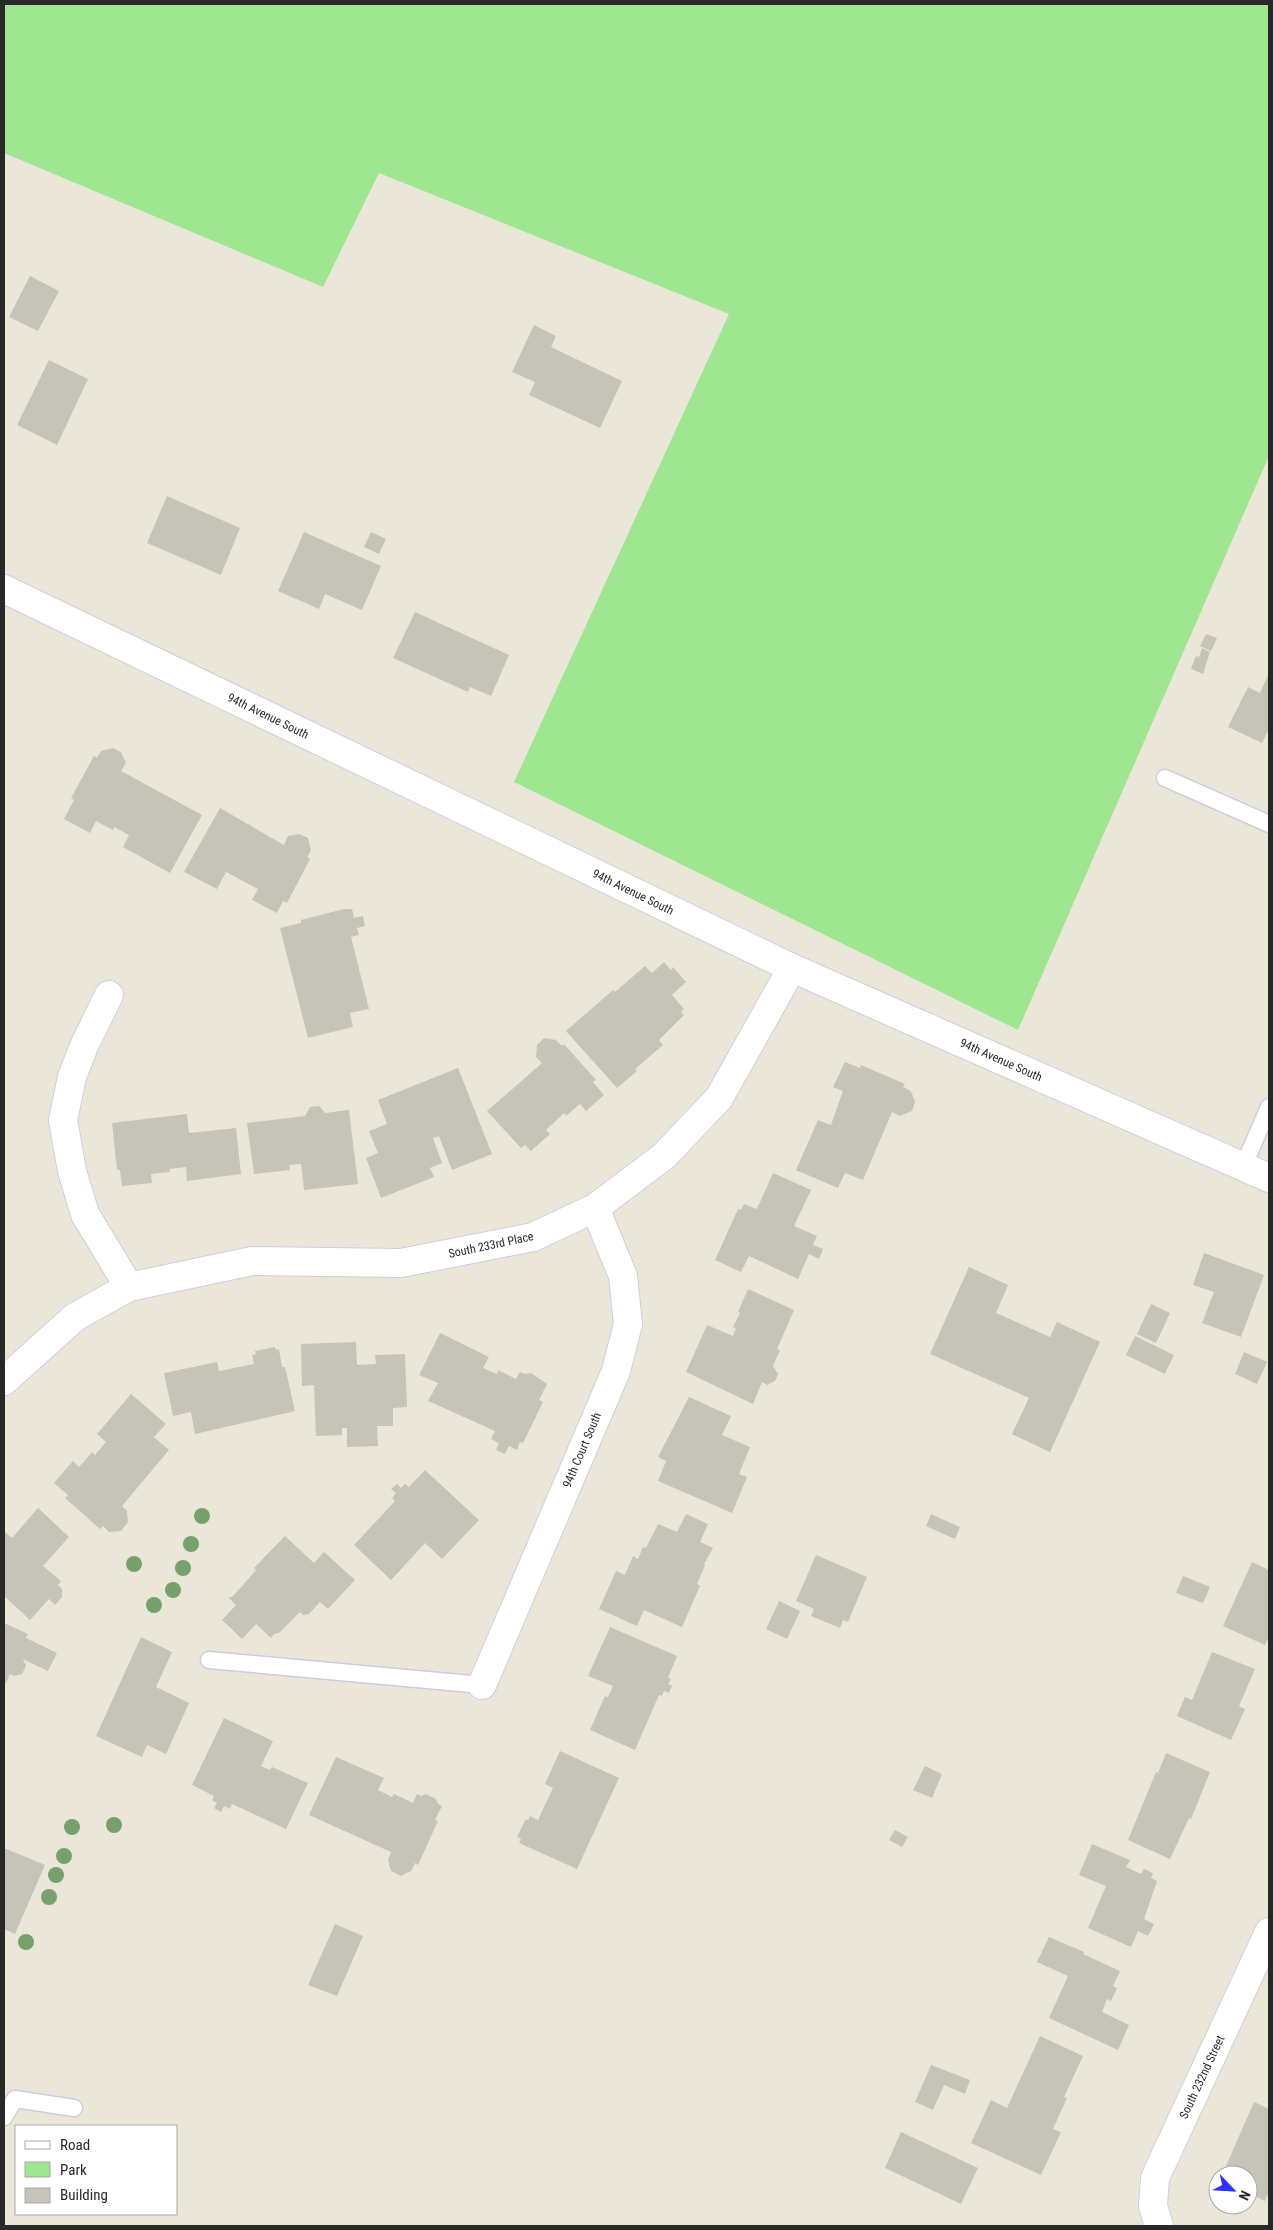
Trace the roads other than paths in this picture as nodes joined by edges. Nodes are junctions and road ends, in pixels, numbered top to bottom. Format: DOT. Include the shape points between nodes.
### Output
graph roads {
  1 [pos="6,595"];
  2 [pos="1165,778"];
  3 [pos="1269,824"];
  4 [pos="792,968"];
  5 [pos="109,995"];
  6 [pos="1269,1107"];
  7 [pos="1243,1167"];
  8 [pos="1269,1178"];
  9 [pos="595,1208"];
  10 [pos="129,1288"];
  11 [pos="4,1381"];
  12 [pos="209,1660"];
  13 [pos="482,1685"];
  14 [pos="1269,1932"];
  15 [pos="74,2108"];
  16 [pos="4,2117"];
  17 [pos="1159,2226"];
  1 -- 4 [label="street, 94th Avenue South"];
  2 -- 3 [label="lane"];
  4 -- 7 [label="street, 94th Avenue South"];
  4 -- 9 [label="street, South 233rd Place" via="719,1098 664,1156"];
  5 -- 10 [label="street" via="72,1077 63,1120 72,1171 86,1214"];
  6 -- 7 [label="lane"];
  7 -- 8 [label="street, 94th Avenue South"];
  9 -- 10 [label="street, South 233rd Place" via="533,1237 401,1264 252,1261"];
  9 -- 13 [label="street, 94th Court South" via="623,1276 628,1324 616,1371"];
  10 -- 11 [label="street, South 233rd Place" via="75,1317"];
  12 -- 13 [label="lane"];
  14 -- 17 [label="street, South 232nd Street" via="1155,2178 1153,2206"];
  15 -- 16 [label="lane" via="15,2099"];
}
